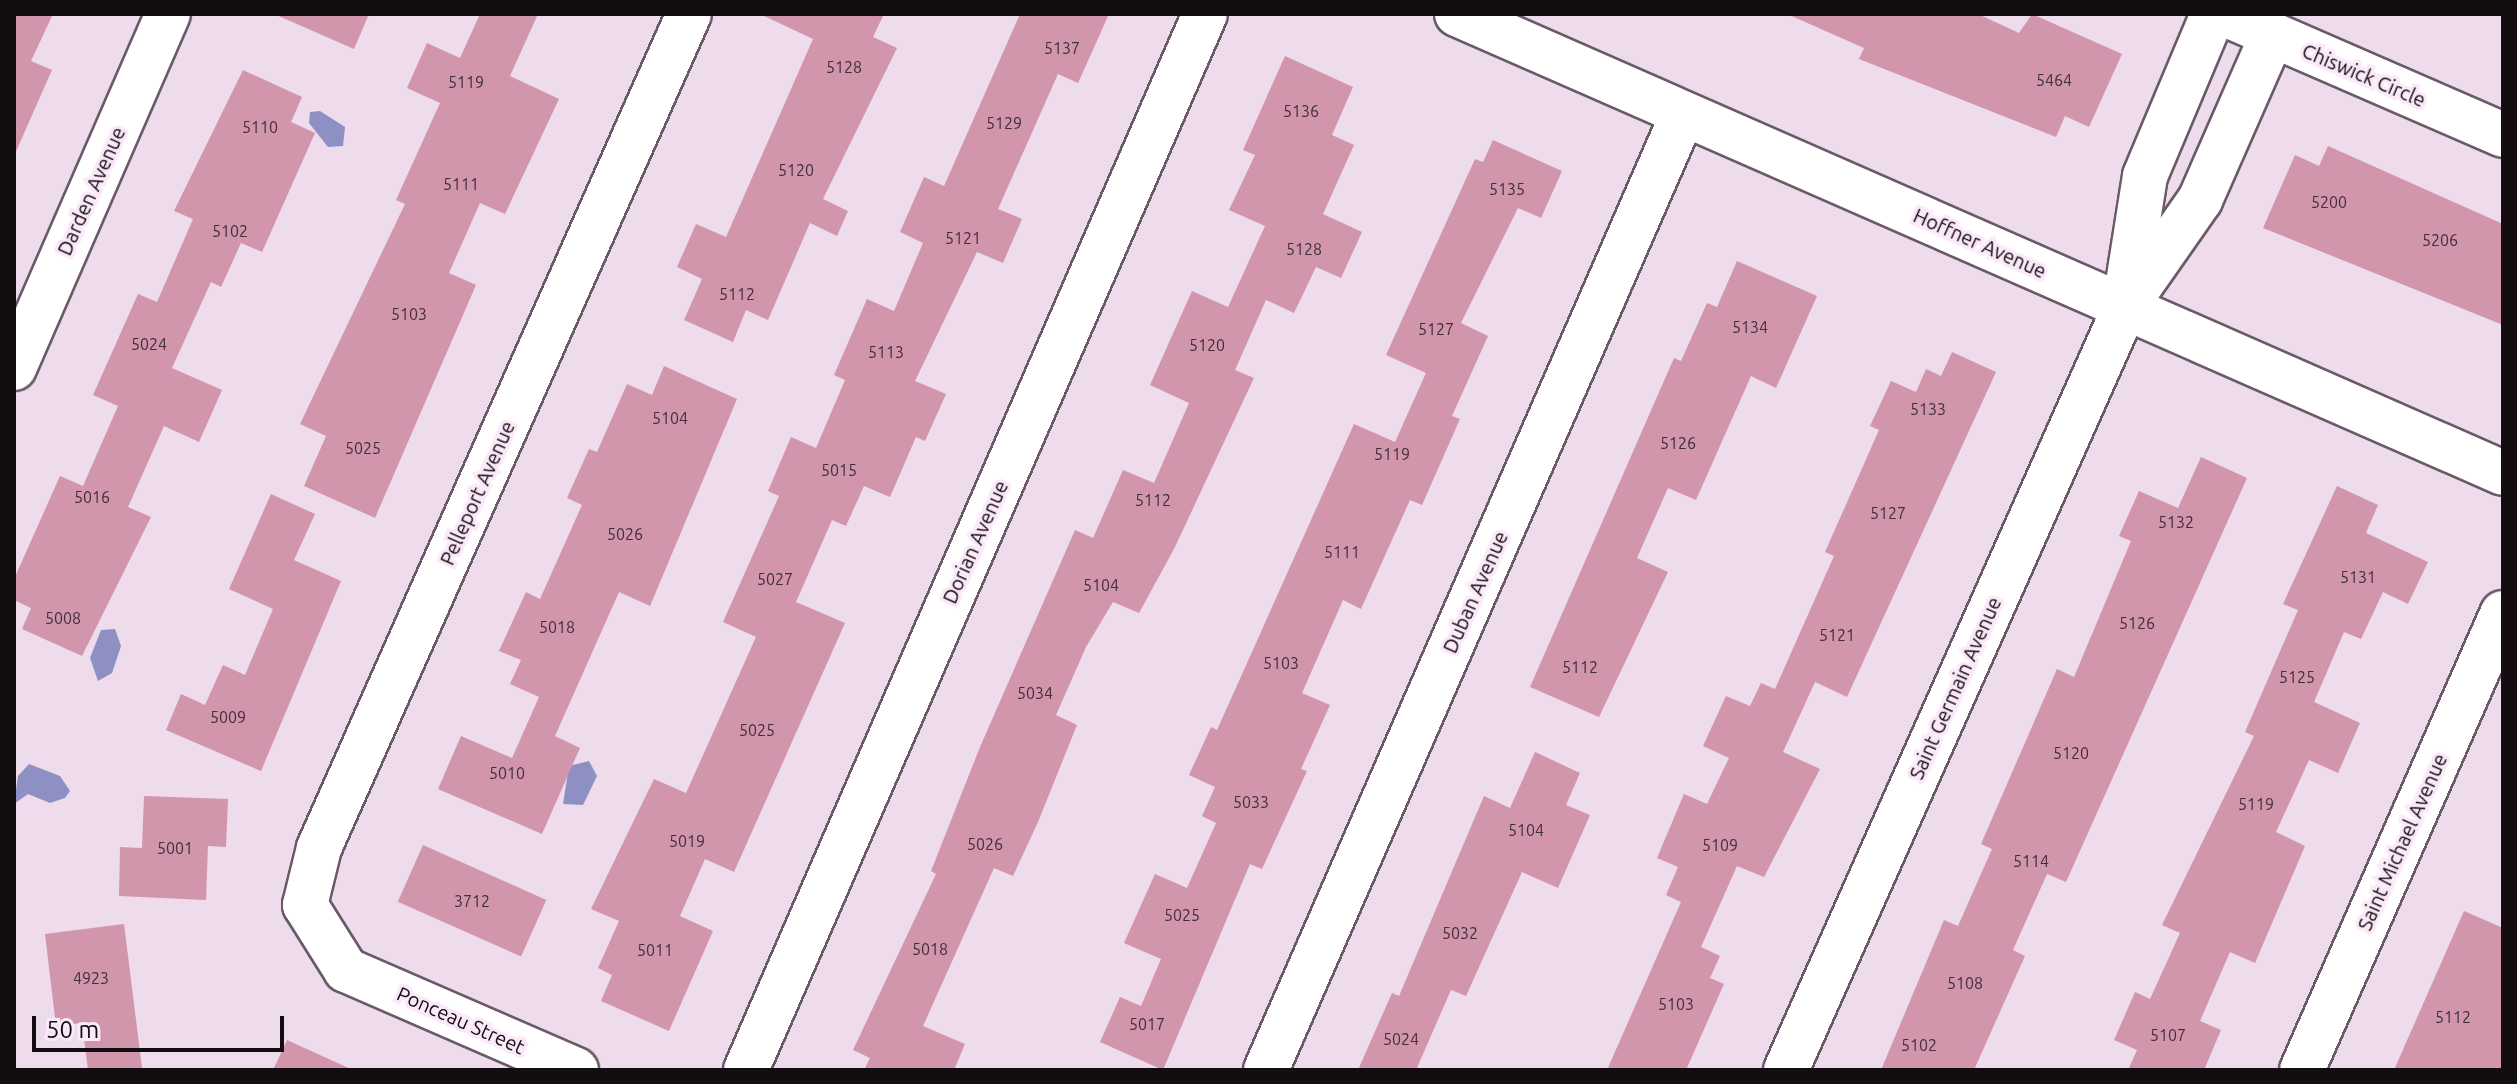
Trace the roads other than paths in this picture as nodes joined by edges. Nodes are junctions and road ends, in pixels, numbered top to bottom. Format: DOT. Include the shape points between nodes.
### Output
graph roads {
  1 [pos="168,14"];
  2 [pos="689,14"];
  3 [pos="1205,14"];
  4 [pos="1457,14"];
  5 [pos="2213,14"];
  6 [pos="2225,14"];
  7 [pos="2272,36"];
  8 [pos="1683,114"];
  9 [pos="2503,135"];
  10 [pos="2125,307"];
  11 [pos="14,368"];
  12 [pos="2503,473"];
  13 [pos="2503,613"];
  14 [pos="346,970"];
  15 [pos="576,1070"];
  16 [pos="746,1070"];
  17 [pos="1266,1070"];
  18 [pos="1786,1070"];
  19 [pos="2302,1070"];
  1 -- 11 [label="street, Darden Avenue"];
  2 -- 14 [label="street, Pelleport Avenue" via="319,848 305,905"];
  3 -- 16 [label="street, Dorian Avenue"];
  4 -- 8 [label="street, Hoffner Avenue"];
  5 -- 10 [label="street" via="2145,176"];
  6 -- 7 [label="street, Chiswick Circle"];
  7 -- 9 [label="street, Chiswick Circle"];
  7 -- 10 [label="street" via="2200,200"];
  8 -- 10 [label="street, Hoffner Avenue"];
  8 -- 17 [label="street, Duban Avenue"];
  10 -- 12 [label="street, Hoffner Avenue"];
  10 -- 18 [label="street, Saint Germain Avenue"];
  13 -- 19 [label="street, Saint Michael Avenue"];
  14 -- 15 [label="street, Ponceau Street"];
}
